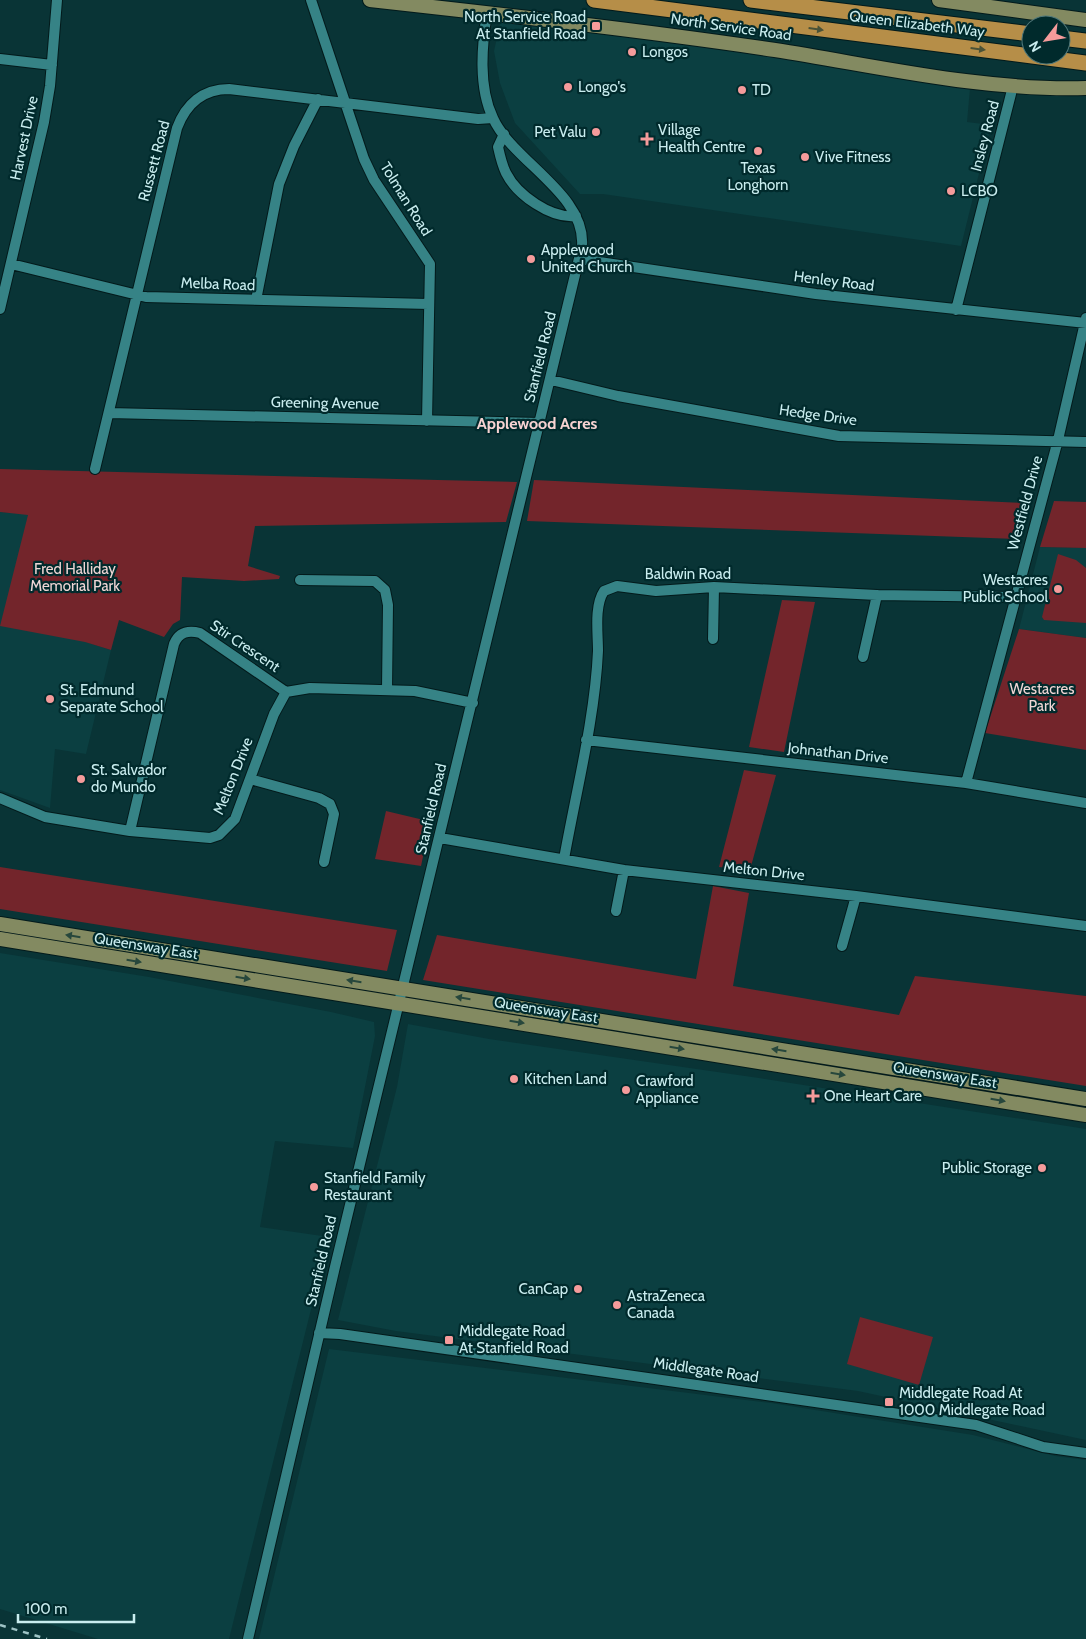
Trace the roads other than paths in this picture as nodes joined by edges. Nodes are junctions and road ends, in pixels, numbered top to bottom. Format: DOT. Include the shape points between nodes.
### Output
graph roads {
  1 [pos="58,0"];
  2 [pos="311,0"];
  3 [pos="370,0"];
  4 [pos="594,0"];
  5 [pos="750,0"];
  6 [pos="939,0"];
  7 [pos="1014,6"];
  8 [pos="487,12"];
  9 [pos="1086,20"];
  10 [pos="1021,33"];
  11 [pos="1071,39"];
  12 [pos="1086,41"];
  13 [pos="0,59"];
  14 [pos="1086,63"];
  15 [pos="52,65"];
  16 [pos="1013,86"];
  17 [pos="1086,88"];
  18 [pos="318,99"];
  19 [pos="346,103"];
  20 [pos="492,118"];
  21 [pos="504,134"];
  22 [pos="576,216"];
  23 [pos="579,259"];
  24 [pos="11,264"];
  25 [pos="136,295"];
  26 [pos="256,300"];
  27 [pos="429,304"];
  28 [pos="0,309"];
  29 [pos="956,310"];
  30 [pos="1086,321"];
  31 [pos="550,380"];
  32 [pos="109,413"];
  33 [pos="427,421"];
  34 [pos="540,423"];
  35 [pos="1058,440"];
  36 [pos="1086,442"];
  37 [pos="95,469"];
  38 [pos="300,580"];
  39 [pos="714,587"];
  40 [pos="877,595"];
  41 [pos="1016,597"];
  42 [pos="713,639"];
  43 [pos="863,658"];
  44 [pos="387,689"];
  45 [pos="286,692"];
  46 [pos="473,702"];
  47 [pos="586,740"];
  48 [pos="250,778"];
  49 [pos="966,783"];
  50 [pos="0,798"];
  51 [pos="1086,804"];
  52 [pos="130,831"];
  53 [pos="440,838"];
  54 [pos="564,859"];
  55 [pos="324,862"];
  56 [pos="624,870"];
  57 [pos="856,896"];
  58 [pos="616,911"];
  59 [pos="0,924"];
  60 [pos="1086,926"];
  61 [pos="0,939"];
  62 [pos="842,946"];
  63 [pos="401,996"];
  64 [pos="1086,1099"];
  65 [pos="1086,1114"];
  66 [pos="319,1333"];
  67 [pos="1086,1453"];
  68 [pos="248,1639"];
  1 -- 15 [label="street, Harvest Drive"];
  2 -- 19 [label="street, Tolman Road"];
  3 -- 8 [label="main road, North Service Road"];
  4 -- 14 [label="highway, Queen Elizabeth Way, one-way"];
  5 -- 10 [label="highway, Queen Elizabeth Way"];
  6 -- 7 [label="main road"];
  7 -- 9 [label="main road"];
  8 -- 16 [label="main road, North Service Road" via="698,39"];
  8 -- 20 [label="street, Stanfield Road" via="483,77"];
  11 -- 12 [label="highway"];
  13 -- 15 [label="street"];
  15 -- 24 [label="street, Harvest Drive" via="44,122"];
  16 -- 17 [label="main road, North Service Road"];
  16 -- 29 [label="street, Insley Road"];
  18 -- 19 [label="street, Russett Road"];
  18 -- 25 [label="street, Russett Road" via="221,89 197,98 186,108 177,128"];
  18 -- 26 [label="street" via="279,184"];
  19 -- 20 [label="street, Russett Road" via="478,120"];
  19 -- 27 [label="street, Tolman Road" via="374,180 430,264"];
  20 -- 21 [label="street, Stanfield Road"];
  21 -- 22 [label="street, Stanfield Road"];
  21 -- 22 [label="street" via="498,147 500,154 507,174 521,192 552,212"];
  22 -- 23 [label="street, Stanfield Road" via="582,237"];
  23 -- 29 [label="street, Henley Road" via="816,294"];
  23 -- 31 [label="street, Stanfield Road"];
  24 -- 25 [label="street, Melba Road"];
  24 -- 28 [label="street, Harvest Drive"];
  25 -- 26 [label="street, Melba Road"];
  25 -- 32 [label="street, Russett Road"];
  26 -- 27 [label="street, Melba Road"];
  27 -- 33 [label="street, Tolman Road"];
  29 -- 30 [label="street, Henley Road"];
  30 -- 35 [label="street, Westfield Drive"];
  31 -- 34 [label="street, Stanfield Road"];
  31 -- 35 [label="street, Hedge Drive" via="618,396 839,436"];
  32 -- 33 [label="street, Greening Avenue"];
  32 -- 37 [label="street, Russett Road"];
  33 -- 34 [label="street, Greening Avenue"];
  34 -- 46 [label="street, Stanfield Road"];
  35 -- 36 [label="street, Hedge Drive"];
  35 -- 41 [label="street, Westfield Drive"];
  38 -- 44 [label="street" via="375,581 385,590 388,605"];
  39 -- 40 [label="street, Baldwin Road"];
  39 -- 42 [label="street"];
  39 -- 47 [label="street, Baldwin Road" via="656,591 617,586 604,591 599,604 597,670"];
  40 -- 41 [label="street, Baldwin Road"];
  40 -- 43 [label="street"];
  41 -- 49 [label="street, Westfield Drive"];
  44 -- 45 [label="street" via="310,688"];
  44 -- 46 [label="street"];
  45 -- 48 [label="street, Melton Drive" via="274,714"];
  45 -- 52 [label="street, Stir Crescent" via="200,633 188,631 180,634 174,644"];
  46 -- 53 [label="street, Stanfield Road"];
  47 -- 49 [label="street, Johnathan Drive"];
  47 -- 54 [label="street, Baldwin Road"];
  48 -- 52 [label="street, Melton Drive" via="235,819 219,835 202,839"];
  48 -- 55 [label="street" via="330,804 334,814"];
  49 -- 51 [label="street, Johnathan Drive"];
  50 -- 52 [label="street, Melton Drive" via="46,817"];
  53 -- 54 [label="street, Melton Drive"];
  53 -- 63 [label="street, Stanfield Road"];
  54 -- 56 [label="street, Melton Drive"];
  56 -- 57 [label="street, Melton Drive"];
  56 -- 58 [label="street"];
  57 -- 60 [label="street, Melton Drive"];
  57 -- 62 [label="street"];
  63 -- 59 [label="main road, Queensway East, one-way"];
  61 -- 63 [label="main road, Queensway East, one-way"];
  64 -- 63 [label="main road, Queensway East, one-way"];
  63 -- 65 [label="main road, Queensway East, one-way"];
  63 -- 66 [label="street, Stanfield Road"];
  66 -- 67 [label="street, Middlegate Road" via="976,1425 1043,1447"];
  66 -- 68 [label="street, Stanfield Road"];
}
